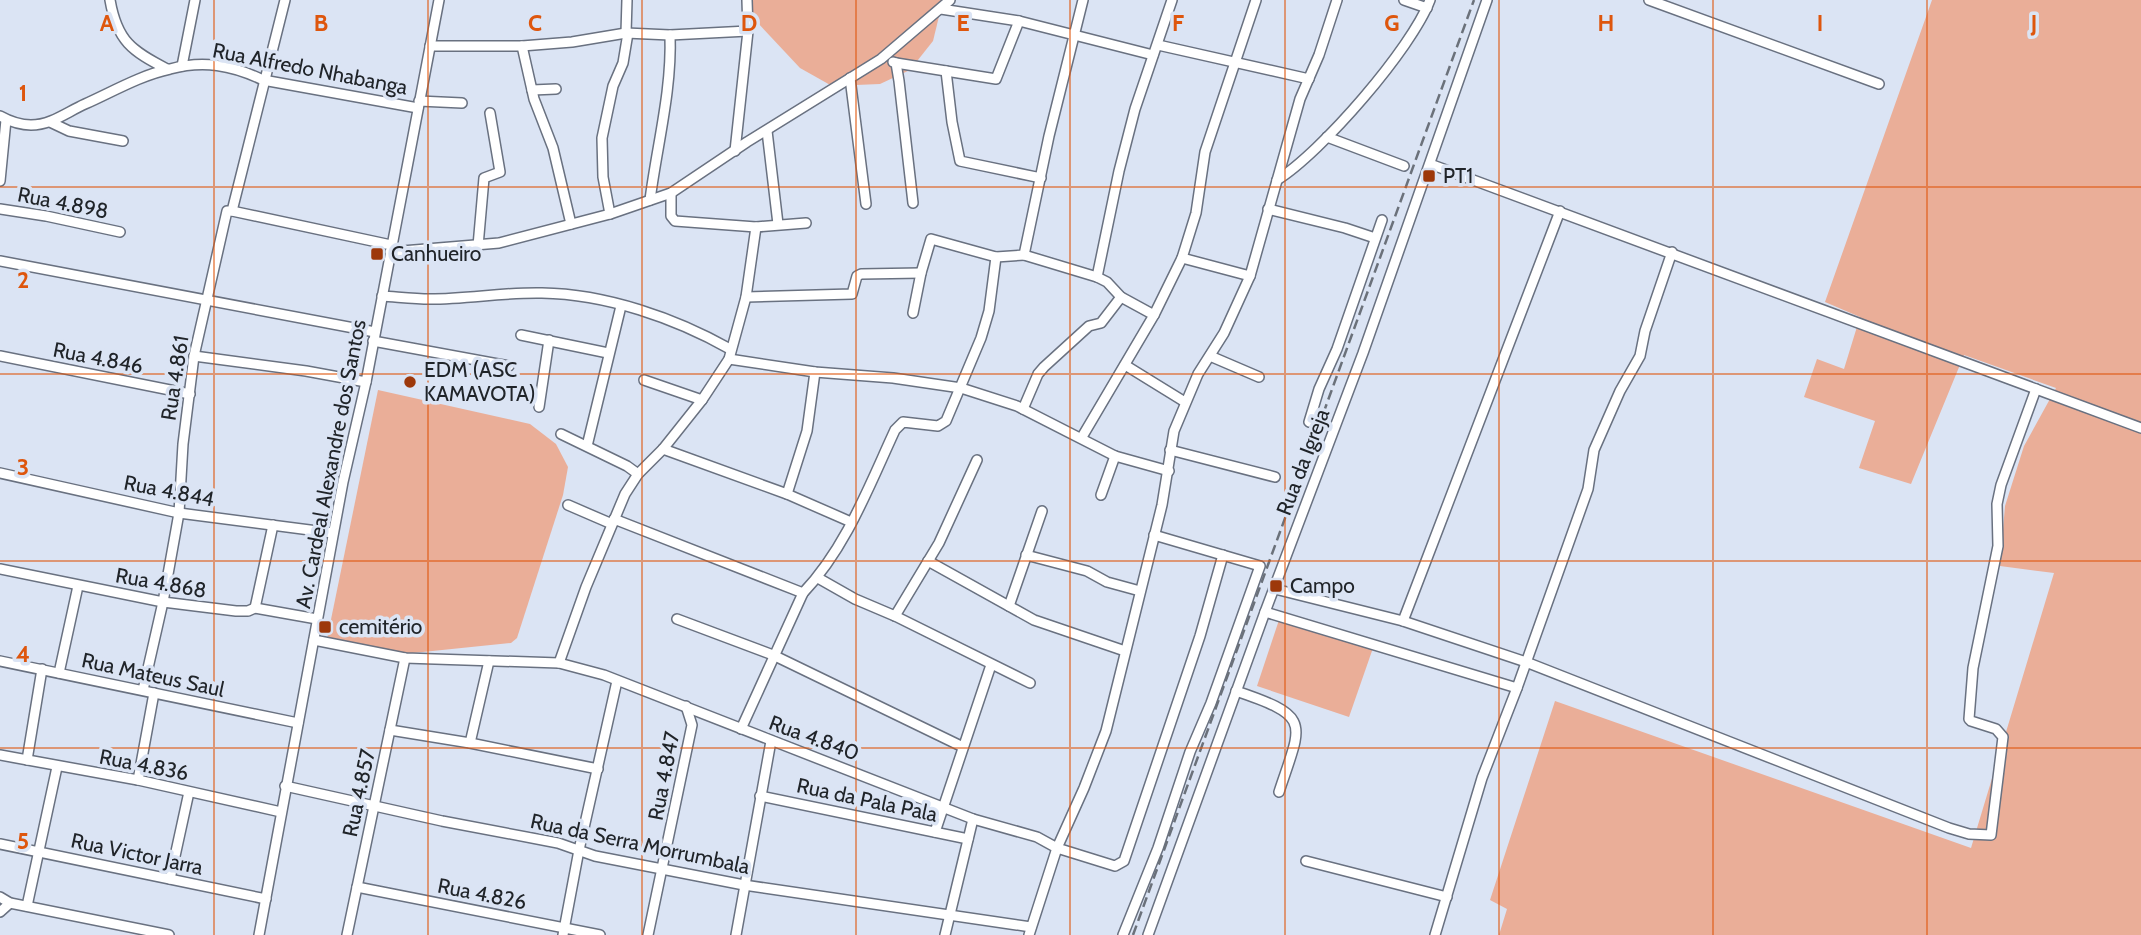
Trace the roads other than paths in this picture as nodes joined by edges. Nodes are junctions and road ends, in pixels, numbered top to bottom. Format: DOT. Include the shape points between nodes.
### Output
graph roads {
  1 [pos="110,0"];
  2 [pos="195,0"];
  3 [pos="285,0"];
  4 [pos="439,0"];
  5 [pos="627,0"];
  6 [pos="747,0"];
  7 [pos="950,0"];
  8 [pos="1083,0"];
  9 [pos="1172,0"];
  10 [pos="1256,0"];
  11 [pos="1337,0"];
  12 [pos="1404,0"];
  13 [pos="1487,0"];
  14 [pos="1649,0"];
  15 [pos="1429,4"];
  16 [pos="941,9"];
  17 [pos="1019,21"];
  18 [pos="748,31"];
  19 [pos="627,33"];
  20 [pos="670,35"];
  21 [pos="1072,37"];
  22 [pos="1158,45"];
  23 [pos="522,46"];
  24 [pos="430,47"];
  25 [pos="1153,55"];
  26 [pos="881,59"];
  27 [pos="1237,61"];
  28 [pos="896,63"];
  29 [pos="182,66"];
  30 [pos="167,69"];
  31 [pos="946,71"];
  32 [pos="850,78"];
  33 [pos="1309,79"];
  34 [pos="263,80"];
  35 [pos="1879,84"];
  36 [pos="556,89"];
  37 [pos="532,90"];
  38 [pos="462,103"];
  39 [pos="418,104"];
  40 [pos="490,113"];
  41 [pos="3,118"];
  42 [pos="50,122"];
  43 [pos="767,131"];
  44 [pos="1327,137"];
  45 [pos="122,141"];
  46 [pos="735,151"];
  47 [pos="1430,164"];
  48 [pos="1404,166"];
  49 [pos="1041,178"];
  50 [pos="1277,180"];
  51 [pos="0,181"];
  52 [pos="671,193"];
  53 [pos="650,200"];
  54 [pos="913,203"];
  55 [pos="866,204"];
  56 [pos="0,209"];
  57 [pos="1268,209"];
  58 [pos="1560,211"];
  59 [pos="232,212"];
  60 [pos="610,214"];
  61 [pos="1382,219"];
  62 [pos="571,223"];
  63 [pos="806,223"];
  64 [pos="778,224"];
  65 [pos="756,227"];
  66 [pos="120,232"];
  67 [pos="1376,238"];
  68 [pos="478,246"];
  69 [pos="390,248"];
  70 [pos="1672,252"];
  71 [pos="1024,255"];
  72 [pos="996,257"];
  73 [pos="1182,258"];
  74 [pos="0,261"];
  75 [pos="920,273"];
  76 [pos="1097,276"];
  77 [pos="1250,276"];
  78 [pos="382,296"];
  79 [pos="746,297"];
  80 [pos="1121,297"];
  81 [pos="206,302"];
  82 [pos="621,306"];
  83 [pos="913,313"];
  84 [pos="1154,315"];
  85 [pos="522,335"];
  86 [pos="374,337"];
  87 [pos="549,341"];
  88 [pos="608,353"];
  89 [pos="729,354"];
  90 [pos="0,356"];
  91 [pos="194,356"];
  92 [pos="1210,356"];
  93 [pos="1125,365"];
  94 [pos="509,366"];
  95 [pos="815,372"];
  96 [pos="1259,377"];
  97 [pos="644,380"];
  98 [pos="366,382"];
  99 [pos="961,388"];
  100 [pos="2036,389"];
  101 [pos="190,394"];
  102 [pos="702,400"];
  103 [pos="1185,402"];
  104 [pos="539,407"];
  105 [pos="1023,409"];
  106 [pos="1309,422"];
  107 [pos="2141,428"];
  108 [pos="561,434"];
  109 [pos="1082,437"];
  110 [pos="587,446"];
  111 [pos="663,449"];
  112 [pos="1170,450"];
  113 [pos="1115,456"];
  114 [pos="977,460"];
  115 [pos="1169,471"];
  116 [pos="0,473"];
  117 [pos="638,474"];
  118 [pos="1275,477"];
  119 [pos="788,495"];
  120 [pos="1101,495"];
  121 [pos="568,505"];
  122 [pos="1042,512"];
  123 [pos="179,513"];
  124 [pos="613,521"];
  125 [pos="851,522"];
  126 [pos="273,524"];
  127 [pos="333,533"];
  128 [pos="1154,535"];
  129 [pos="1026,555"];
  130 [pos="1223,555"];
  131 [pos="928,561"];
  132 [pos="0,569"];
  133 [pos="818,578"];
  134 [pos="78,586"];
  135 [pos="1275,589"];
  136 [pos="1140,591"];
  137 [pos="803,593"];
  138 [pos="163,602"];
  139 [pos="1009,606"];
  140 [pos="255,608"];
  141 [pos="1265,612"];
  142 [pos="895,616"];
  143 [pos="317,619"];
  144 [pos="677,619"];
  145 [pos="1404,621"];
  146 [pos="314,640"];
  147 [pos="1125,652"];
  148 [pos="773,655"];
  149 [pos="405,658"];
  150 [pos="489,661"];
  151 [pos="0,662"];
  152 [pos="559,663"];
  153 [pos="1526,663"];
  154 [pos="991,665"];
  155 [pos="42,669"];
  156 [pos="59,673"];
  157 [pos="617,681"];
  158 [pos="1030,683"];
  159 [pos="1517,688"];
  160 [pos="143,690"];
  161 [pos="1236,691"];
  162 [pos="154,693"];
  163 [pos="686,706"];
  164 [pos="711,716"];
  165 [pos="298,723"];
  166 [pos="692,725"];
  167 [pos="741,729"];
  168 [pos="390,730"];
  169 [pos="771,741"];
  170 [pos="470,743"];
  171 [pos="963,747"];
  172 [pos="0,755"];
  173 [pos="27,760"];
  174 [pos="57,767"];
  175 [pos="598,769"];
  176 [pos="138,780"];
  177 [pos="285,786"];
  178 [pos="189,792"];
  179 [pos="1279,792"];
  180 [pos="760,796"];
  181 [pos="374,806"];
  182 [pos="943,806"];
  183 [pos="281,812"];
  184 [pos="973,818"];
  185 [pos="936,832"];
  186 [pos="968,839"];
  187 [pos="0,844"];
  188 [pos="1057,848"];
  189 [pos="579,850"];
  190 [pos="40,851"];
  191 [pos="1306,861"];
  192 [pos="663,870"];
  193 [pos="170,879"];
  194 [pos="744,885"];
  195 [pos="357,887"];
  196 [pos="0,897"];
  197 [pos="1447,897"];
  198 [pos="266,900"];
  199 [pos="10,903"];
  200 [pos="27,906"];
  201 [pos="0,912"];
  202 [pos="949,916"];
  203 [pos="1030,931"];
  204 [pos="563,932"];
  205 [pos="169,935"];
  206 [pos="259,935"];
  207 [pos="347,935"];
  208 [pos="600,935"];
  209 [pos="648,935"];
  210 [pos="736,935"];
  211 [pos="945,935"];
  212 [pos="1123,935"];
  213 [pos="1148,935"];
  214 [pos="1435,935"];
  1 -- 30 [label="street" via="113,17 128,44"];
  2 -- 29 [label="street"];
  3 -- 34 [label="street, Rua 4.861"];
  4 -- 24 [label="street, Av. Cardeal Alexandre dos Santos"];
  5 -- 19 [label="street"];
  6 -- 18 [label="street"];
  7 -- 16 [label="street"];
  8 -- 21 [label="street"];
  9 -- 22 [label="street"];
  10 -- 27 [label="street"];
  11 -- 33 [label="street"];
  12 -- 15 [label="street"];
  13 -- 47 [label="street, Rua da Igreja"];
  14 -- 35 [label="street"];
  15 -- 44 [label="street" via="1388,65"];
  16 -- 17 [label="street"];
  16 -- 26 [label="street"];
  17 -- 21 [label="street"];
  17 -- 31 [label="street" via="996,79"];
  18 -- 20 [label="street"];
  18 -- 46 [label="street"];
  19 -- 20 [label="street"];
  19 -- 23 [label="street"];
  19 -- 60 [label="street" via="602,138"];
  20 -- 53 [label="street" via="668,92"];
  21 -- 25 [label="street"];
  21 -- 49 [label="street"];
  22 -- 25 [label="street"];
  22 -- 27 [label="street"];
  23 -- 24 [label="street"];
  23 -- 37 [label="street"];
  24 -- 39 [label="street, Av. Cardeal Alexandre dos Santos"];
  25 -- 76 [label="street" via="1119,172"];
  26 -- 28 [label="street"];
  26 -- 32 [label="street"];
  27 -- 33 [label="street"];
  27 -- 73 [label="street" via="1205,152 1196,212"];
  28 -- 31 [label="street"];
  28 -- 54 [label="street"];
  29 -- 30 [label="street, Rua Alfredo Nhabanga"];
  29 -- 34 [label="street, Rua Alfredo Nhabanga" via="223,65"];
  30 -- 42 [label="street, Rua Alfredo Nhabanga"];
  31 -- 49 [label="street" via="960,161"];
  32 -- 43 [label="street"];
  32 -- 55 [label="street"];
  33 -- 50 [label="street"];
  34 -- 39 [label="street, Rua Alfredo Nhabanga"];
  34 -- 59 [label="street, Rua 4.861"];
  36 -- 37 [label="street"];
  37 -- 62 [label="street" via="553,148"];
  38 -- 39 [label="street, Rua Alfredo Nhabanga"];
  39 -- 69 [label="street, Av. Cardeal Alexandre dos Santos"];
  40 -- 68 [label="street" via="500,172 484,178"];
  41 -- 42 [label="street, Rua Alfredo Nhabanga" via="32,125"];
  41 -- 51 [label="street"];
  42 -- 45 [label="street" via="69,131"];
  43 -- 46 [label="street"];
  43 -- 64 [label="street"];
  44 -- 48 [label="street"];
  44 -- 50 [label="street"];
  46 -- 52 [label="street"];
  47 -- 58 [label="street"];
  47 -- 135 [label="street, Rua da Igreja"];
  49 -- 71 [label="street"];
  50 -- 57 [label="street"];
  52 -- 53 [label="street"];
  52 -- 65 [label="street" via="675,221"];
  53 -- 60 [label="street"];
  56 -- 66 [label="street, Rua 4.898"];
  57 -- 67 [label="street"];
  57 -- 77 [label="street"];
  58 -- 70 [label="street"];
  58 -- 145 [label="street"];
  59 -- 69 [label="street"];
  59 -- 81 [label="street, Rua 4.861" via="227,211"];
  60 -- 62 [label="street"];
  61 -- 67 [label="street"];
  62 -- 68 [label="street"];
  63 -- 64 [label="street"];
  64 -- 65 [label="street"];
  65 -- 79 [label="street"];
  67 -- 106 [label="street"];
  68 -- 69 [label="street"];
  69 -- 78 [label="street, Av. Cardeal Alexandre dos Santos"];
  70 -- 100 [label="street"];
  70 -- 153 [label="street" via="1640,356 1594,450 1588,489"];
  71 -- 72 [label="street"];
  71 -- 76 [label="street"];
  72 -- 75 [label="street" via="931,239"];
  72 -- 99 [label="street" via="989,311"];
  73 -- 77 [label="street"];
  73 -- 84 [label="street"];
  74 -- 81 [label="street"];
  75 -- 79 [label="street" via="861,274 852,294"];
  75 -- 83 [label="street"];
  76 -- 80 [label="street"];
  77 -- 92 [label="street"];
  78 -- 82 [label="street" via="431,299 544,293"];
  78 -- 86 [label="street, Av. Cardeal Alexandre dos Santos"];
  79 -- 89 [label="street"];
  80 -- 84 [label="street"];
  80 -- 105 [label="street" via="1101,323 1089,326 1044,367"];
  81 -- 86 [label="street"];
  81 -- 91 [label="street, Rua 4.861"];
  82 -- 88 [label="street"];
  82 -- 89 [label="street" via="688,329"];
  84 -- 93 [label="street"];
  85 -- 87 [label="street"];
  86 -- 94 [label="street"];
  86 -- 98 [label="street, Av. Cardeal Alexandre dos Santos"];
  87 -- 88 [label="street"];
  87 -- 104 [label="street"];
  88 -- 110 [label="street"];
  89 -- 95 [label="street"];
  89 -- 102 [label="street"];
  90 -- 101 [label="street, Rua 4.846"];
  91 -- 98 [label="street"];
  91 -- 101 [label="street, Rua 4.861"];
  92 -- 96 [label="street"];
  92 -- 103 [label="street"];
  93 -- 103 [label="street"];
  93 -- 109 [label="street"];
  95 -- 99 [label="street"];
  95 -- 119 [label="street" via="807,431"];
  97 -- 102 [label="street"];
  98 -- 127 [label="street, Av. Cardeal Alexandre dos Santos"];
  99 -- 105 [label="street"];
  99 -- 125 [label="street" via="941,425 899,424"];
  100 -- 107 [label="street"];
  100 -- 153 [label="street" via="2001,485 1998,546 1973,668 1969,719 1996,729 2003,737 1991,835 1949,828"];
  101 -- 123 [label="street, Rua 4.861"];
  102 -- 111 [label="street"];
  103 -- 112 [label="street"];
  105 -- 109 [label="street"];
  108 -- 110 [label="street"];
  109 -- 113 [label="street"];
  110 -- 117 [label="street"];
  111 -- 117 [label="street"];
  111 -- 119 [label="street"];
  112 -- 115 [label="street"];
  112 -- 118 [label="street"];
  113 -- 115 [label="street"];
  113 -- 120 [label="street"];
  114 -- 131 [label="street"];
  115 -- 128 [label="street"];
  116 -- 123 [label="street, Rua 4.844"];
  117 -- 124 [label="street"];
  119 -- 125 [label="street"];
  121 -- 124 [label="street"];
  122 -- 129 [label="street"];
  123 -- 126 [label="street, Rua 4.844"];
  123 -- 138 [label="street, Rua 4.861"];
  124 -- 137 [label="street"];
  124 -- 152 [label="street"];
  125 -- 133 [label="street"];
  126 -- 127 [label="street, Rua 4.844"];
  126 -- 140 [label="street"];
  127 -- 143 [label="street, Av. Cardeal Alexandre dos Santos"];
  128 -- 130 [label="street"];
  128 -- 136 [label="street"];
  129 -- 136 [label="street"];
  129 -- 139 [label="street"];
  130 -- 188 [label="street, Rua 4.840" via="1124,861 1115,866"];
  130 -- 212 [label="street" via="1260,566"];
  131 -- 139 [label="street"];
  131 -- 142 [label="street"];
  132 -- 134 [label="street, Rua 4.868"];
  133 -- 137 [label="street"];
  133 -- 142 [label="street"];
  134 -- 138 [label="street, Rua 4.868"];
  134 -- 156 [label="street"];
  135 -- 141 [label="street, Rua da Igreja"];
  135 -- 145 [label="street"];
  136 -- 147 [label="street"];
  137 -- 148 [label="street"];
  138 -- 140 [label="street, Rua 4.868" via="236,611"];
  138 -- 160 [label="street, Rua 4.861"];
  139 -- 147 [label="street" via="1034,620"];
  140 -- 143 [label="street, Rua 4.868"];
  141 -- 159 [label="street"];
  141 -- 161 [label="street, Rua da Igreja"];
  142 -- 154 [label="street"];
  143 -- 146 [label="street, Av. Cardeal Alexandre dos Santos"];
  144 -- 148 [label="street"];
  145 -- 153 [label="street"];
  146 -- 149 [label="street, Rua 4.840"];
  146 -- 165 [label="street, Av. Cardeal Alexandre dos Santos"];
  147 -- 188 [label="street" via="1106,731"];
  148 -- 167 [label="street"];
  148 -- 171 [label="street"];
  149 -- 150 [label="street, Rua 4.840"];
  149 -- 168 [label="street, Rua 4.857"];
  150 -- 152 [label="street, Rua 4.840"];
  150 -- 170 [label="street"];
  151 -- 155 [label="street, Rua Mateus Saul"];
  152 -- 157 [label="street, Rua 4.840"];
  153 -- 159 [label="street"];
  154 -- 158 [label="street"];
  154 -- 171 [label="street"];
  155 -- 156 [label="street, Rua Mateus Saul"];
  155 -- 173 [label="street"];
  156 -- 160 [label="street, Rua Mateus Saul"];
  157 -- 163 [label="street, Rua 4.840"];
  157 -- 175 [label="street"];
  159 -- 197 [label="street" via="1482,778"];
  160 -- 162 [label="street, Rua Mateus Saul"];
  161 -- 179 [label="street" via="1288,712 1295,721 1298,736"];
  161 -- 213 [label="street, Rua da Igreja"];
  162 -- 165 [label="street, Rua Mateus Saul"];
  162 -- 176 [label="street"];
  163 -- 164 [label="street, Rua 4.840"];
  163 -- 166 [label="street, Rua 4.847"];
  164 -- 166 [label="street"];
  164 -- 167 [label="street, Rua 4.840"];
  165 -- 177 [label="street, Av. Cardeal Alexandre dos Santos"];
  166 -- 192 [label="street, Rua 4.847"];
  167 -- 169 [label="street, Rua 4.840"];
  168 -- 170 [label="street"];
  168 -- 181 [label="street, Rua 4.857"];
  169 -- 180 [label="street"];
  169 -- 182 [label="street, Rua 4.840"];
  170 -- 175 [label="street"];
  171 -- 182 [label="street"];
  172 -- 173 [label="street, Rua 4.836"];
  173 -- 174 [label="street, Rua 4.836"];
  174 -- 176 [label="street, Rua 4.836"];
  174 -- 190 [label="street"];
  175 -- 189 [label="street"];
  176 -- 178 [label="street, Rua 4.836"];
  177 -- 181 [label="street, Rua da Serra Morrumbala"];
  177 -- 183 [label="street, Av. Cardeal Alexandre dos Santos"];
  178 -- 183 [label="street, Rua 4.836"];
  178 -- 193 [label="street"];
  180 -- 185 [label="street, Rua da Pala Pala"];
  180 -- 194 [label="street"];
  181 -- 189 [label="street, Rua da Serra Morrumbala"];
  181 -- 195 [label="street, Rua 4.857"];
  182 -- 184 [label="street, Rua 4.840"];
  182 -- 185 [label="street"];
  183 -- 198 [label="street, Av. Cardeal Alexandre dos Santos"];
  184 -- 186 [label="street"];
  184 -- 188 [label="street, Rua 4.840" via="1037,837"];
  185 -- 186 [label="street, Rua da Pala Pala"];
  186 -- 202 [label="street"];
  187 -- 190 [label="street, Rua Victor Jarra"];
  188 -- 203 [label="street"];
  189 -- 192 [label="street, Rua da Serra Morrumbala"];
  189 -- 204 [label="street"];
  190 -- 193 [label="street, Rua Victor Jarra"];
  190 -- 200 [label="street"];
  191 -- 197 [label="street"];
  192 -- 194 [label="street, Rua da Serra Morrumbala"];
  192 -- 209 [label="street, Rua 4.847"];
  193 -- 198 [label="street, Rua Victor Jarra"];
  194 -- 202 [label="street, Rua da Serra Morrumbala"];
  194 -- 210 [label="street"];
  195 -- 204 [label="street, Rua 4.826"];
  195 -- 207 [label="street, Rua 4.857"];
  196 -- 199 [label="street"];
  197 -- 214 [label="street"];
  198 -- 206 [label="street, Av. Cardeal Alexandre dos Santos"];
  199 -- 200 [label="street"];
  199 -- 201 [label="street"];
  200 -- 205 [label="street"];
  202 -- 203 [label="street, Rua da Serra Morrumbala"];
  202 -- 211 [label="street"];
  204 -- 208 [label="street, Rua 4.826"];
}
